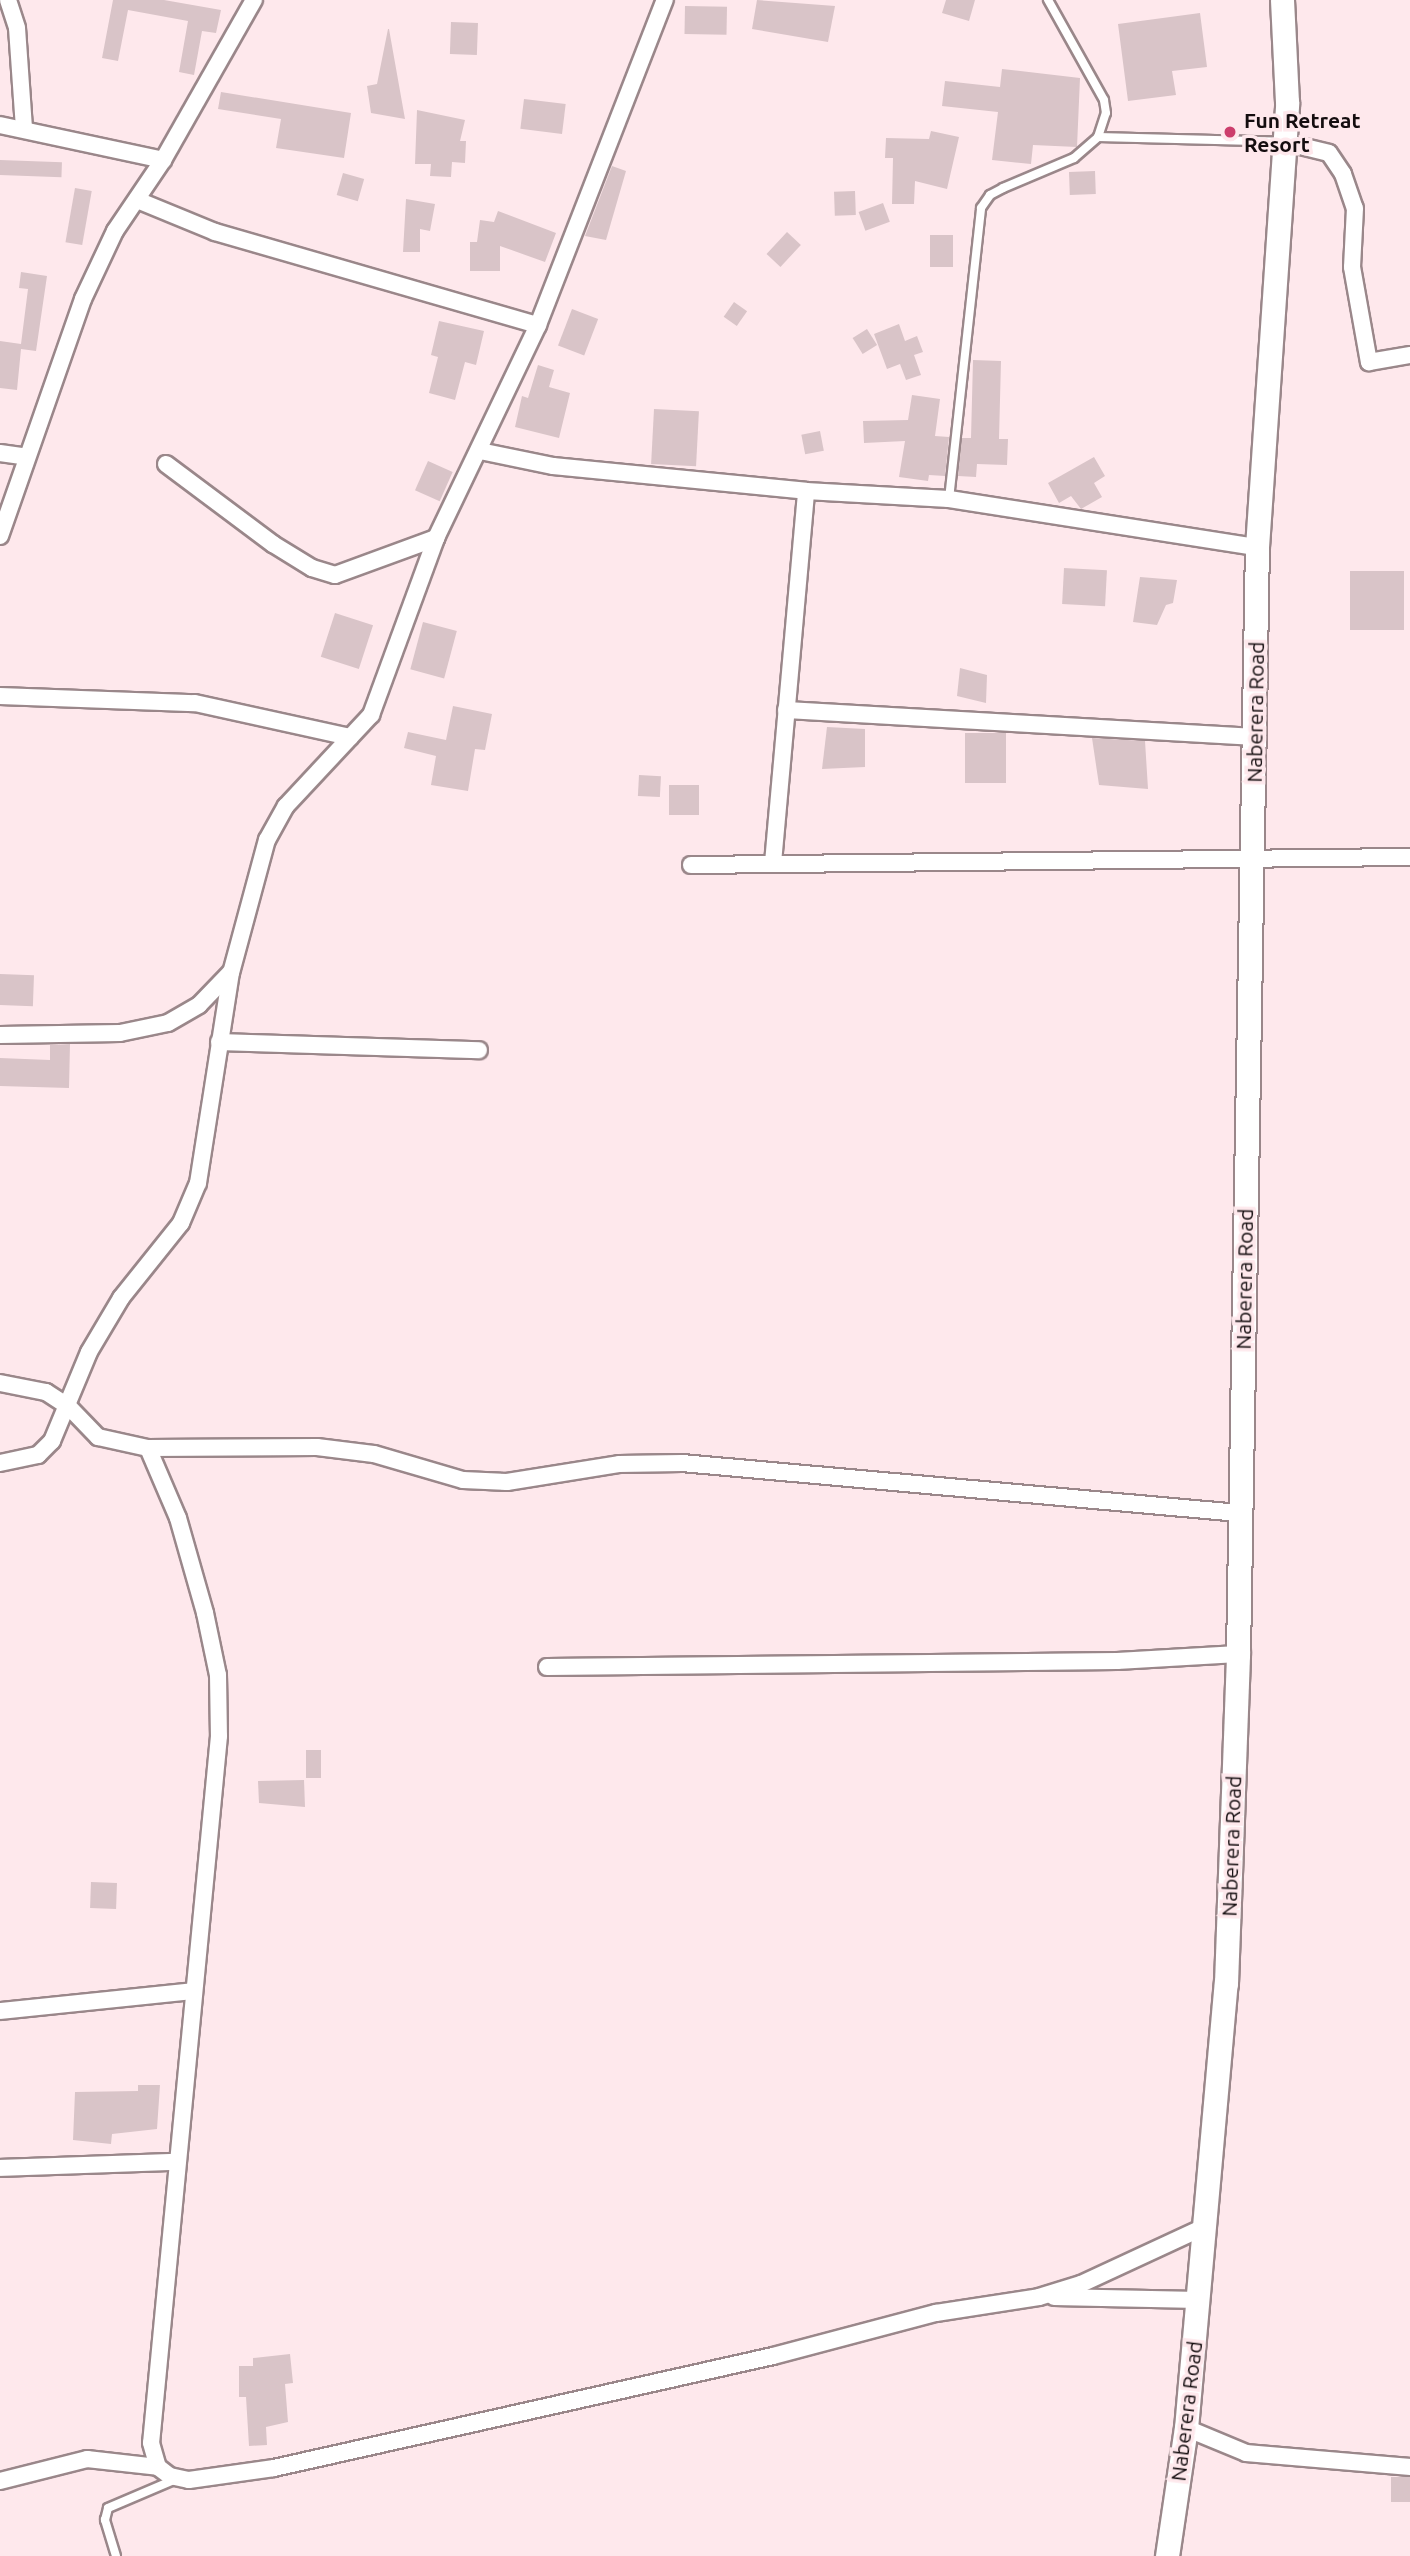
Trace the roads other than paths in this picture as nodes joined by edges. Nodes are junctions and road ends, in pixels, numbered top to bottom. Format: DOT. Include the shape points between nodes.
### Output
graph roads {
  1 [pos="8,0"];
  2 [pos="254,0"];
  3 [pos="1048,0"];
  4 [pos="1282,0"];
  5 [pos="662,1"];
  6 [pos="0,125"];
  7 [pos="24,128"];
  8 [pos="1098,137"];
  9 [pos="1284,142"];
  10 [pos="163,160"];
  11 [pos="137,200"];
  12 [pos="538,325"];
  13 [pos="1410,355"];
  14 [pos="480,451"];
  15 [pos="0,453"];
  16 [pos="27,457"];
  17 [pos="166,464"];
  18 [pos="806,491"];
  19 [pos="949,499"];
  20 [pos="0,536"];
  21 [pos="436,538"];
  22 [pos="1257,547"];
  23 [pos="0,696"];
  24 [pos="786,710"];
  25 [pos="350,737"];
  26 [pos="1256,737"];
  27 [pos="1410,857"];
  28 [pos="1251,858"];
  29 [pos="773,863"];
  30 [pos="691,865"];
  31 [pos="231,973"];
  32 [pos="0,1035"];
  33 [pos="219,1042"];
  34 [pos="479,1050"];
  35 [pos="0,1383"];
  36 [pos="69,1407"];
  37 [pos="148,1448"];
  38 [pos="0,1463"];
  39 [pos="1239,1513"];
  40 [pos="1238,1654"];
  41 [pos="547,1667"];
  42 [pos="192,1991"];
  43 [pos="0,2011"];
  44 [pos="176,2162"];
  45 [pos="0,2168"];
  46 [pos="1206,2226"];
  47 [pos="1039,2297"];
  48 [pos="1199,2300"];
  49 [pos="1186,2428"];
  50 [pos="158,2467"];
  51 [pos="1410,2467"];
  52 [pos="178,2478"];
  53 [pos="0,2481"];
  54 [pos="116,2556"];
  55 [pos="1167,2556"];
  1 -- 7 [label="street" via="17,28"];
  2 -- 10 [label="street"];
  3 -- 8 [label="lane" via="1104,100 1106,114"];
  4 -- 9 [label="street, Naberera Road"];
  5 -- 12 [label="street"];
  6 -- 7 [label="street"];
  7 -- 10 [label="street"];
  8 -- 9 [label="lane"];
  8 -- 19 [label="lane" via="1074,158 990,195 981,208"];
  9 -- 13 [label="street" via="1329,153 1343,174 1355,208 1352,267 1369,362"];
  9 -- 22 [label="street, Naberera Road"];
  10 -- 11 [label="street"];
  11 -- 12 [label="street" via="215,232"];
  11 -- 16 [label="street" via="115,231 83,299"];
  12 -- 14 [label="street"];
  14 -- 18 [label="street" via="553,466"];
  14 -- 21 [label="street"];
  15 -- 16 [label="street"];
  16 -- 20 [label="street"];
  17 -- 21 [label="street" via="273,544 312,568 335,575"];
  18 -- 19 [label="street"];
  18 -- 24 [label="street"];
  19 -- 22 [label="street"];
  21 -- 25 [label="street" via="385,685 371,715"];
  22 -- 26 [label="street, Naberera Road"];
  23 -- 25 [label="street" via="195,703"];
  24 -- 26 [label="street"];
  24 -- 29 [label="street"];
  25 -- 31 [label="street" via="286,806 267,840"];
  26 -- 28 [label="street, Naberera Road"];
  27 -- 28 [label="street"];
  28 -- 29 [label="street"];
  28 -- 39 [label="street, Naberera Road"];
  29 -- 30 [label="street"];
  31 -- 32 [label="street" via="199,1006 168,1023 120,1033"];
  31 -- 33 [label="street"];
  33 -- 34 [label="street"];
  33 -- 36 [label="street" via="198,1183 186,1213 96,1341"];
  35 -- 36 [label="street" via="46,1392"];
  36 -- 37 [label="street" via="99,1437"];
  36 -- 38 [label="street" via="52,1441 38,1455"];
  37 -- 39 [label="street" via="317,1447 374,1454 463,1480 507,1482 619,1464 682,1463"];
  37 -- 42 [label="street" via="178,1518 218,1675 219,1736"];
  39 -- 40 [label="street, Naberera Road"];
  40 -- 41 [label="street" via="1117,1661"];
  40 -- 46 [label="street, Naberera Road" via="1226,1983"];
  42 -- 43 [label="street"];
  42 -- 44 [label="street"];
  44 -- 45 [label="street"];
  44 -- 50 [label="street" via="151,2443"];
  46 -- 47 [label="street" via="1080,2284"];
  46 -- 48 [label="street, Naberera Road"];
  47 -- 48 [label="street"];
  47 -- 52 [label="street" via="936,2313 773,2356 274,2468"];
  48 -- 49 [label="street, Naberera Road"];
  49 -- 51 [label="street" via="1246,2453"];
  49 -- 55 [label="street, Naberera Road"];
  50 -- 52 [label="street"];
  50 -- 53 [label="street" via="87,2459"];
  52 -- 54 [label="lane" via="108,2508 105,2520"];
}
